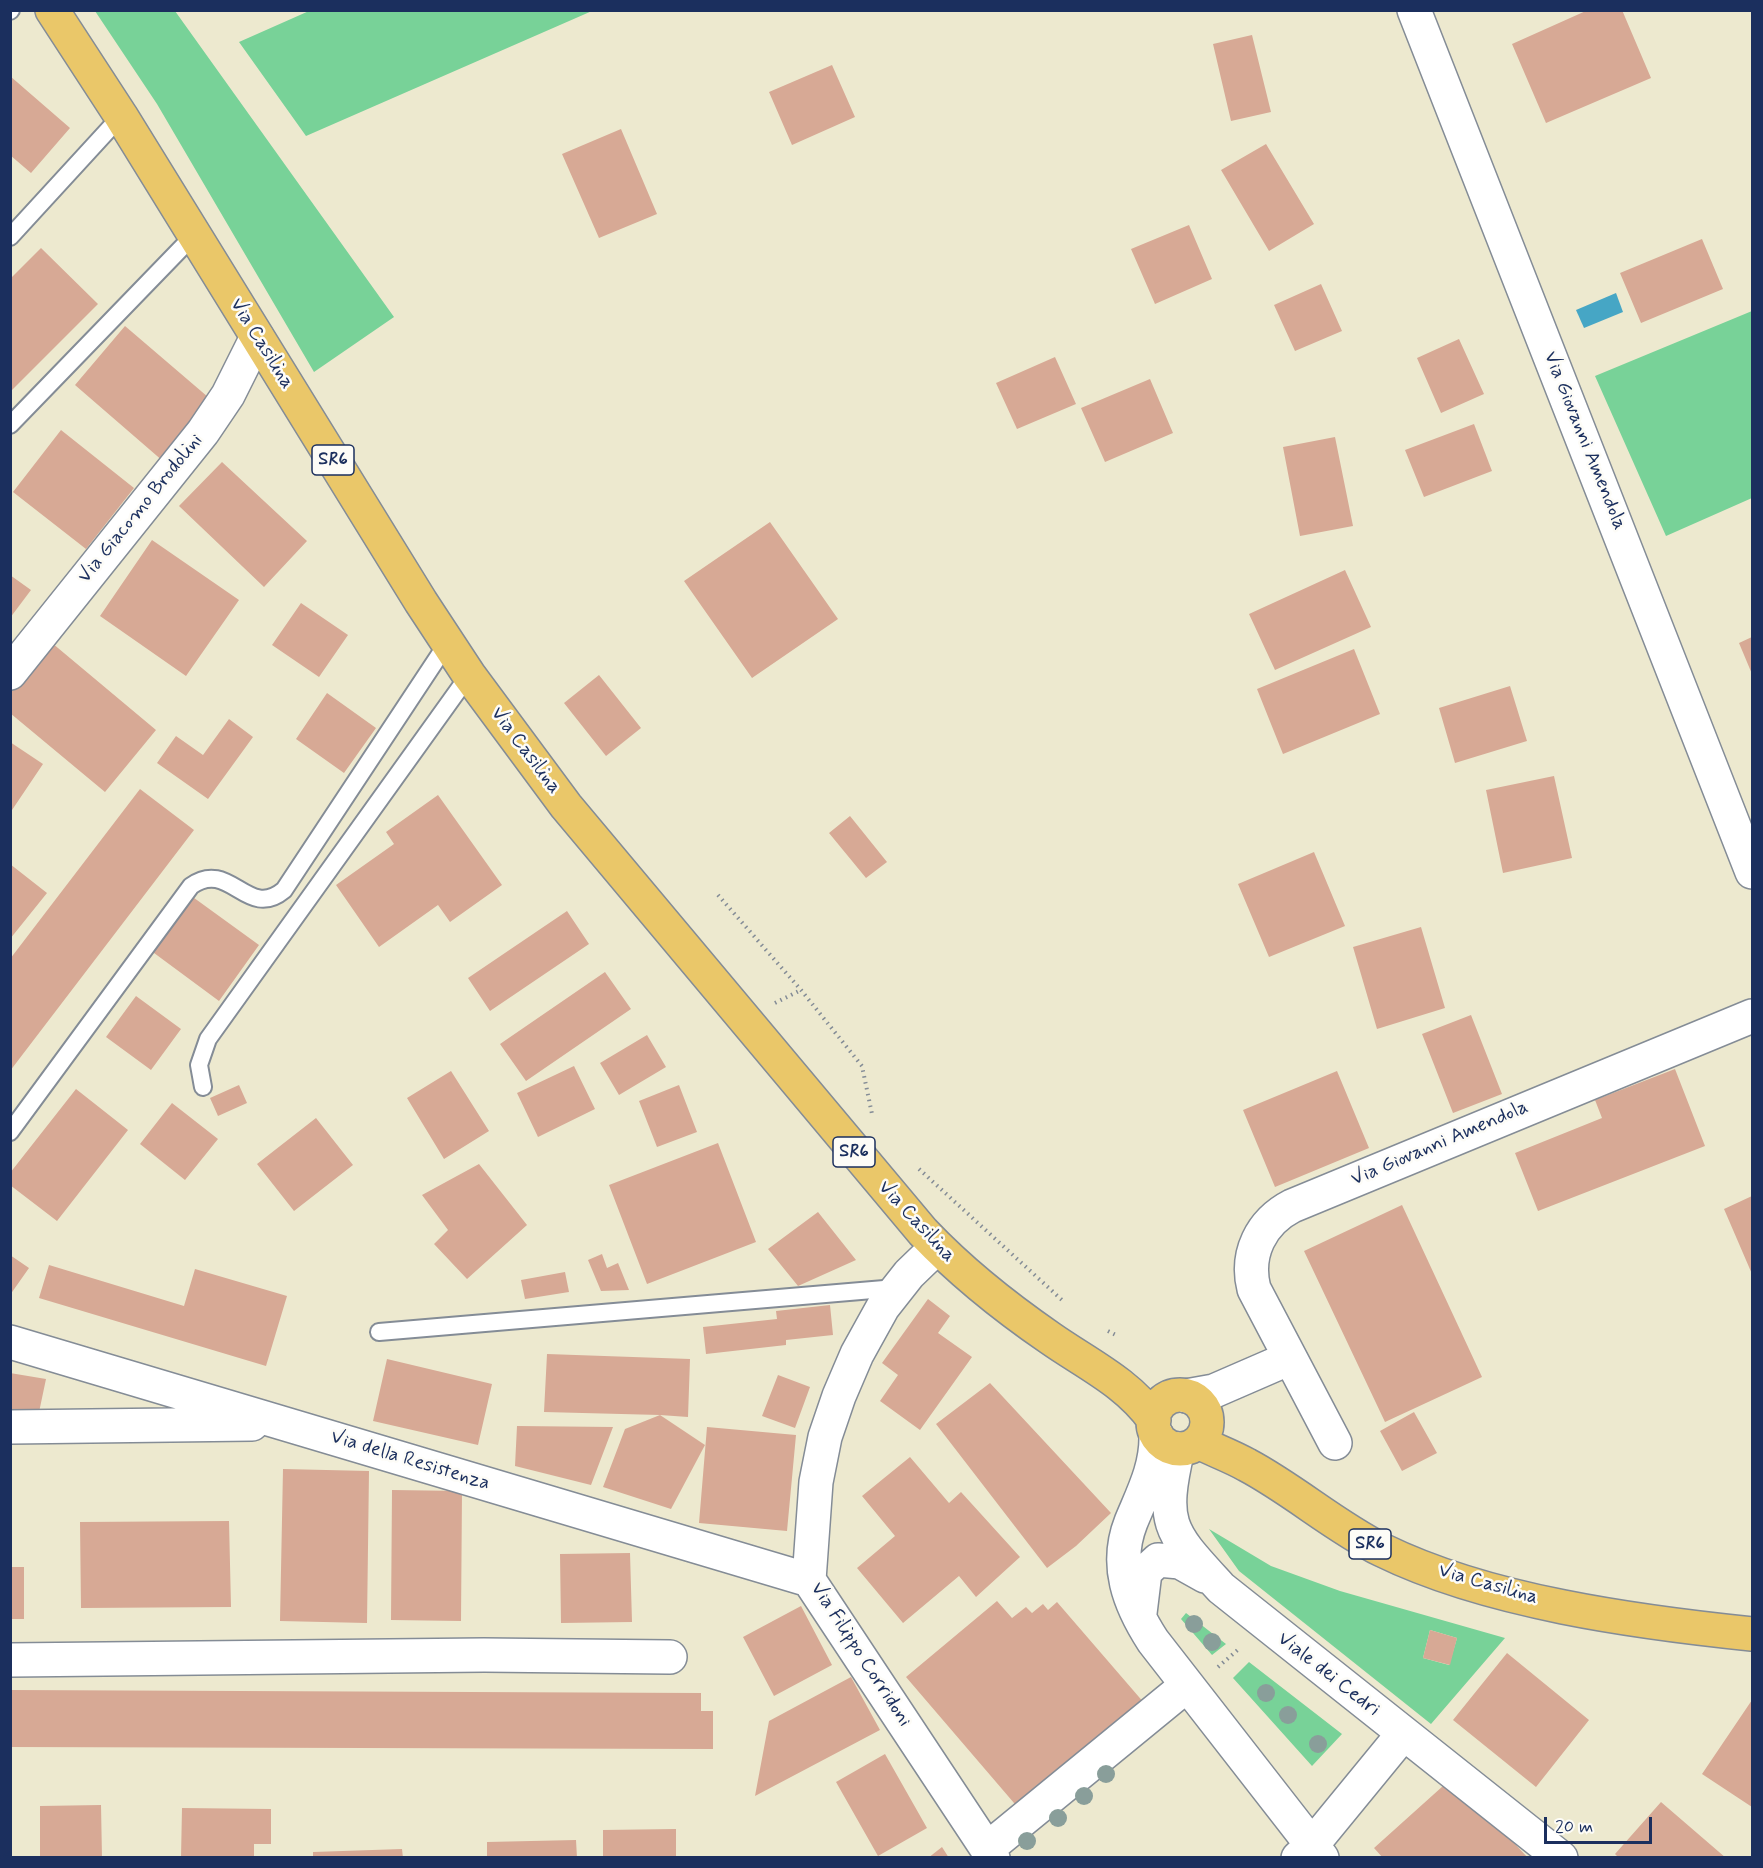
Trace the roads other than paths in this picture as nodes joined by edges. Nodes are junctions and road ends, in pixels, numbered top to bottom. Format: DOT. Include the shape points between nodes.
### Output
graph roads {
  1 [pos="52,10"];
  2 [pos="1414,10"];
  3 [pos="121,116"];
  4 [pos="194,235"];
  5 [pos="10,237"];
  6 [pos="257,337"];
  7 [pos="10,425"];
  8 [pos="447,642"];
  9 [pos="10,673"];
  10 [pos="469,675"];
  11 [pos="1752,872"];
  12 [pos="1752,1016"];
  13 [pos="203,1087"];
  14 [pos="10,1132"];
  15 [pos="937,1247"];
  16 [pos="896,1288"];
  17 [pos="379,1332"];
  18 [pos="10,1342"];
  19 [pos="1290,1358"];
  20 [pos="1185,1418"];
  21 [pos="284,1424"];
  22 [pos="10,1427"];
  23 [pos="1335,1443"];
  24 [pos="809,1580"];
  25 [pos="1232,1598"];
  26 [pos="1139,1620"];
  27 [pos="1752,1634"];
  28 [pos="670,1657"];
  29 [pos="10,1660"];
  30 [pos="1324,1671"];
  31 [pos="1189,1689"];
  32 [pos="1403,1734"];
  33 [pos="990,1853"];
  34 [pos="1310,1853"];
  35 [pos="1561,1857"];
  1 -- 3 [label="main road, Via Casilina / SR6"];
  2 -- 11 [label="street, Via Giovanni Amendola"];
  3 -- 4 [label="main road, Via Casilina / SR6"];
  3 -- 5 [label="lane"];
  4 -- 6 [label="main road, Via Casilina / SR6"];
  4 -- 7 [label="lane"];
  6 -- 8 [label="main road, Via Casilina / SR6"];
  6 -- 9 [label="street, Via Giacomo Brodolini" via="228,395 203,432"];
  8 -- 10 [label="main road, Via Casilina / SR6"];
  8 -- 14 [label="lane" via="284,890 270,899 261,899 214,878 191,886"];
  10 -- 13 [label="lane" via="208,1039 199,1065"];
  10 -- 15 [label="main road, Via Casilina / SR6" via="560,798 638,894"];
  12 -- 19 [label="street, Via Giovanni Amendola" via="1437,1144 1292,1206 1273,1218 1255,1248 1252,1282"];
  15 -- 16 [label="street, Via Filippo Corridoni"];
  15 -- 20 [label="main road, Via Casilina / SR6" via="1008,1307 1125,1387"];
  16 -- 17 [label="lane"];
  16 -- 24 [label="street, Via Filippo Corridoni" via="857,1354 829,1426 816,1482"];
  18 -- 21 [label="street, Via della Resistenza"];
  19 -- 20 [label="street"];
  19 -- 23 [label="street, Via Giovanni Amendola"];
  20 -- 25 [label="street, Viale dei Cedri" via="1169,1492 1170,1521 1189,1552"];
  20 -- 26 [label="street" via="1156,1454 1125,1543 1126,1588"];
  20 -- 27 [label="main road, Via Casilina / SR6" via="1248,1465 1368,1543 1441,1573 1579,1610"];
  21 -- 22 [label="street"];
  21 -- 24 [label="street, Via della Resistenza"];
  24 -- 33 [label="street, Via Filippo Corridoni"];
  25 -- 26 [label="street" via="1188,1565 1158,1560 1145,1572"];
  25 -- 30 [label="street, Viale dei Cedri"];
  25 -- 30 [label="lane" via="1267,1606 1307,1638"];
  26 -- 31 [label="street"];
  28 -- 29 [label="street"];
  30 -- 32 [label="street, Viale dei Cedri"];
  31 -- 33 [label="street"];
  31 -- 34 [label="street"];
  32 -- 34 [label="street"];
  32 -- 35 [label="street, Viale dei Cedri"];
}
